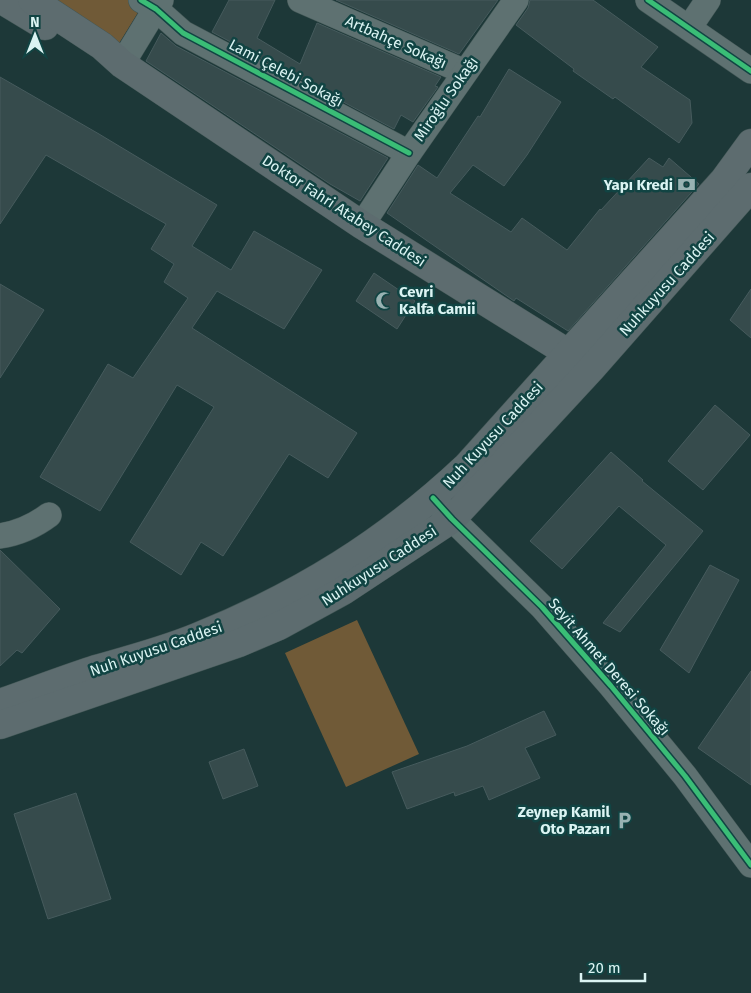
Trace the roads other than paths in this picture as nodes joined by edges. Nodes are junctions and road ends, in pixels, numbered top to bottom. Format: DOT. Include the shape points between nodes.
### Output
graph roads {
  1 [pos="2,0"];
  2 [pos="32,0"];
  3 [pos="300,0"];
  4 [pos="516,0"];
  5 [pos="648,0"];
  6 [pos="708,0"];
  7 [pos="153,3"];
  8 [pos="689,28"];
  9 [pos="122,64"];
  10 [pos="751,71"];
  11 [pos="465,72"];
  12 [pos="751,143"];
  13 [pos="409,153"];
  14 [pos="751,188"];
  15 [pos="362,225"];
  16 [pos="580,361"];
  17 [pos="433,498"];
  18 [pos="49,515"];
  19 [pos="452,519"];
  20 [pos="0,536"];
  21 [pos="0,703"];
  22 [pos="0,725"];
  23 [pos="751,864"];
  1 -- 9 [label="main road, Doktor Fahri Atabey Caddesi" via="91,55"];
  2 -- 9 [label="main road, Doktor Fahri Atabey Caddesi" via="102,46"];
  3 -- 11 [label="street, Artbahçe Sokağı"];
  4 -- 11 [label="street, Miroğlu Sokağı"];
  5 -- 8 [label="street"];
  6 -- 8 [label="street"];
  7 -- 9 [label="street"];
  7 -- 13 [label="street, Lami Çelebi Sokağı" via="184,33"];
  8 -- 10 [label="street"];
  9 -- 15 [label="main road, Doktor Fahri Atabey Caddesi"];
  11 -- 13 [label="street, Miroğlu Sokağı"];
  12 -- 16 [label="main road, Nuh Kuyusu Caddesi"];
  13 -- 15 [label="street, Miroğlu Sokağı"];
  14 -- 16 [label="main road, Nuhkuyusu Caddesi"];
  15 -- 16 [label="main road, Doktor Fahri Atabey Caddesi"];
  16 -- 17 [label="main road, Nuh Kuyusu Caddesi"];
  16 -- 19 [label="main road, Nuhkuyusu Caddesi"];
  17 -- 19 [label="street, Seyit Ahmet Deresi Sokağı"];
  17 -- 21 [label="main road, Nuh Kuyusu Caddesi" via="350,560 271,605 195,638"];
  18 -- 20 [label="street" via="28,529"];
  19 -- 22 [label="main road, Nuhkuyusu Caddesi" via="343,591 279,626 239,643"];
  19 -- 23 [label="street, Seyit Ahmet Deresi Sokağı" via="542,607 611,686 686,776"];
}
